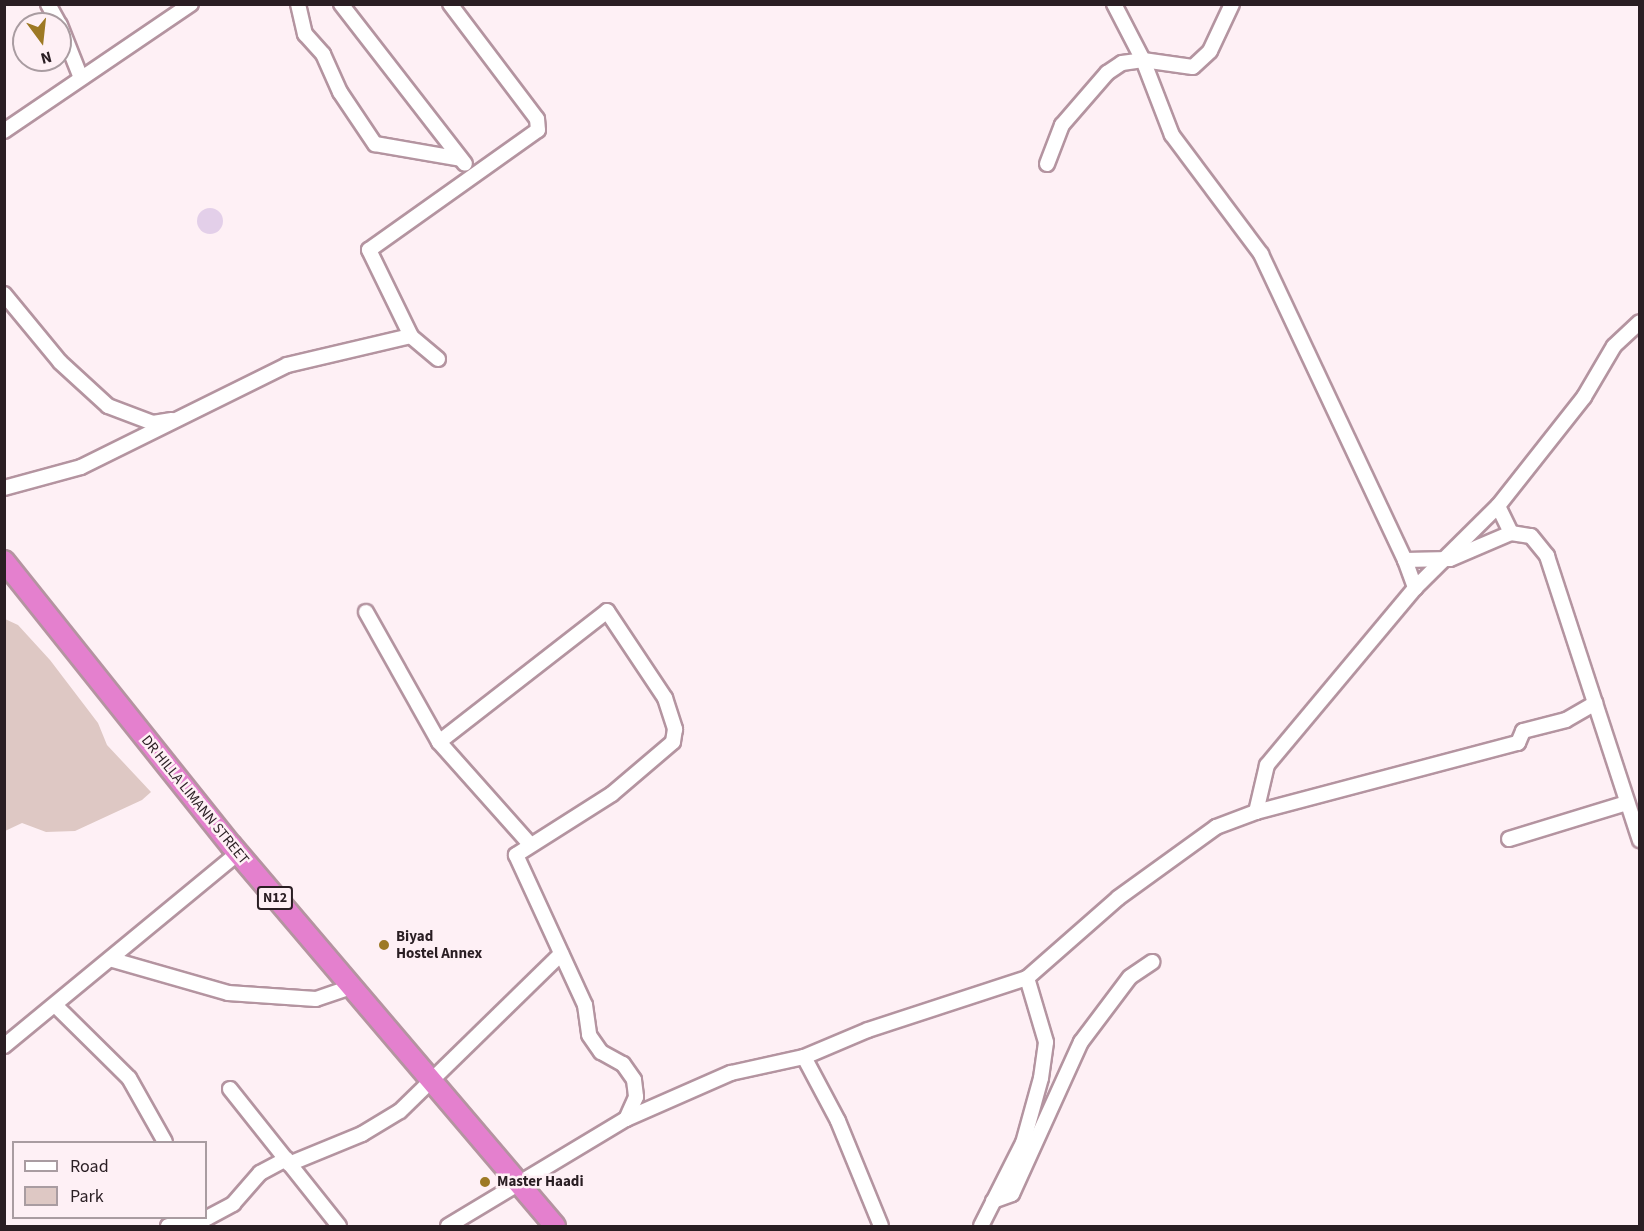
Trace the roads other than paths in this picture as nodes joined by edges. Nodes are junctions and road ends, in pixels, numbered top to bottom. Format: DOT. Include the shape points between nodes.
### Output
graph roads {
  1 [pos="191,4"];
  2 [pos="298,4"];
  3 [pos="341,4"];
  4 [pos="450,4"];
  5 [pos="1114,4"];
  6 [pos="1232,4"];
  7 [pos="72,55"];
  8 [pos="1143,60"];
  9 [pos="81,78"];
  10 [pos="4,131"];
  11 [pos="461,159"];
  12 [pos="1047,164"];
  13 [pos="475,173"];
  14 [pos="4,294"];
  15 [pos="1640,322"];
  16 [pos="411,336"];
  17 [pos="438,359"];
  18 [pos="174,420"];
  19 [pos="4,488"];
  20 [pos="1498,506"];
  21 [pos="1511,533"];
  22 [pos="1450,559"];
  23 [pos="1405,560"];
  24 [pos="4,561"];
  25 [pos="1415,588"];
  26 [pos="366,612"];
  27 [pos="1595,703"];
  28 [pos="439,742"];
  29 [pos="1627,803"];
  30 [pos="1256,812"];
  31 [pos="1509,839"];
  32 [pos="1640,840"];
  33 [pos="530,844"];
  34 [pos="238,852"];
  35 [pos="561,954"];
  36 [pos="113,960"];
  37 [pos="1152,962"];
  38 [pos="1027,978"];
  39 [pos="350,987"];
  40 [pos="57,1007"];
  41 [pos="4,1046"];
  42 [pos="804,1058"];
  43 [pos="429,1083"];
  44 [pos="230,1089"];
  45 [pos="626,1119"];
  46 [pos="164,1141"];
  47 [pos="288,1162"];
  48 [pos="517,1184"];
  49 [pos="993,1201"];
  50 [pos="208,1220"];
  51 [pos="168,1227"];
  52 [pos="339,1227"];
  53 [pos="448,1227"];
  54 [pos="555,1227"];
  55 [pos="880,1227"];
  56 [pos="981,1227"];
  1 -- 9 [label="street"];
  2 -- 11 [label="street" via="305,34 322,54 340,92 375,144"];
  3 -- 11 [label="street"];
  4 -- 13 [label="street" via="537,119 538,130"];
  5 -- 8 [label="street"];
  6 -- 8 [label="street" via="1202,61 1186,68"];
  7 -- 9 [label="street"];
  8 -- 12 [label="street" via="1122,63 1107,73 1062,125"];
  8 -- 23 [label="street" via="1172,135 1261,254"];
  9 -- 10 [label="street"];
  11 -- 13 [label="street"];
  13 -- 16 [label="street" via="369,250"];
  14 -- 18 [label="street" via="60,362 108,406 153,423"];
  15 -- 20 [label="street" via="1614,346 1584,397"];
  16 -- 17 [label="street"];
  16 -- 18 [label="street" via="287,365"];
  18 -- 19 [label="street" via="81,467"];
  20 -- 21 [label="street"];
  20 -- 22 [label="street"];
  21 -- 22 [label="street"];
  21 -- 27 [label="street" via="1532,536 1547,556"];
  22 -- 23 [label="street"];
  22 -- 25 [label="street"];
  23 -- 25 [label="street"];
  24 -- 34 [label="highway, DR HILLA LIMANN STREET / N12"];
  25 -- 30 [label="street" via="1267,765"];
  26 -- 28 [label="street"];
  27 -- 29 [label="street"];
  27 -- 30 [label="street" via="1566,720 1523,731 1518,744"];
  28 -- 33 [label="street"];
  28 -- 33 [label="street" via="607,611 665,698 676,734 612,794"];
  29 -- 31 [label="street"];
  29 -- 32 [label="street"];
  30 -- 38 [label="street" via="1216,827 1118,898"];
  33 -- 35 [label="street" via="519,849 516,861"];
  34 -- 36 [label="street"];
  34 -- 39 [label="highway, DR HILLA LIMANN STREET / N12"];
  35 -- 43 [label="street" via="515,993 488,1029"];
  35 -- 45 [label="street" via="585,1005 589,1035 601,1052 623,1064 634,1080 636,1097"];
  36 -- 39 [label="street" via="228,993 316,999"];
  36 -- 40 [label="street"];
  37 -- 49 [label="street" via="1130,977 1081,1042 1012,1194"];
  38 -- 42 [label="street" via="868,1030"];
  38 -- 49 [label="street" via="1046,1042 1041,1078 1023,1143"];
  39 -- 43 [label="highway, DR HILLA LIMANN STREET / N12"];
  40 -- 41 [label="street"];
  40 -- 46 [label="street" via="129,1078"];
  42 -- 45 [label="street" via="731,1073"];
  42 -- 55 [label="street" via="838,1121"];
  43 -- 47 [label="street" via="400,1111 362,1134"];
  43 -- 48 [label="highway, DR HILLA LIMANN STREET / N12"];
  44 -- 47 [label="street"];
  45 -- 48 [label="street"];
  47 -- 50 [label="street" via="260,1173 233,1204"];
  47 -- 52 [label="street"];
  48 -- 53 [label="street"];
  48 -- 54 [label="highway, DR HILLA LIMANN STREET / N12"];
  49 -- 56 [label="street"];
  50 -- 51 [label="street"];
}
